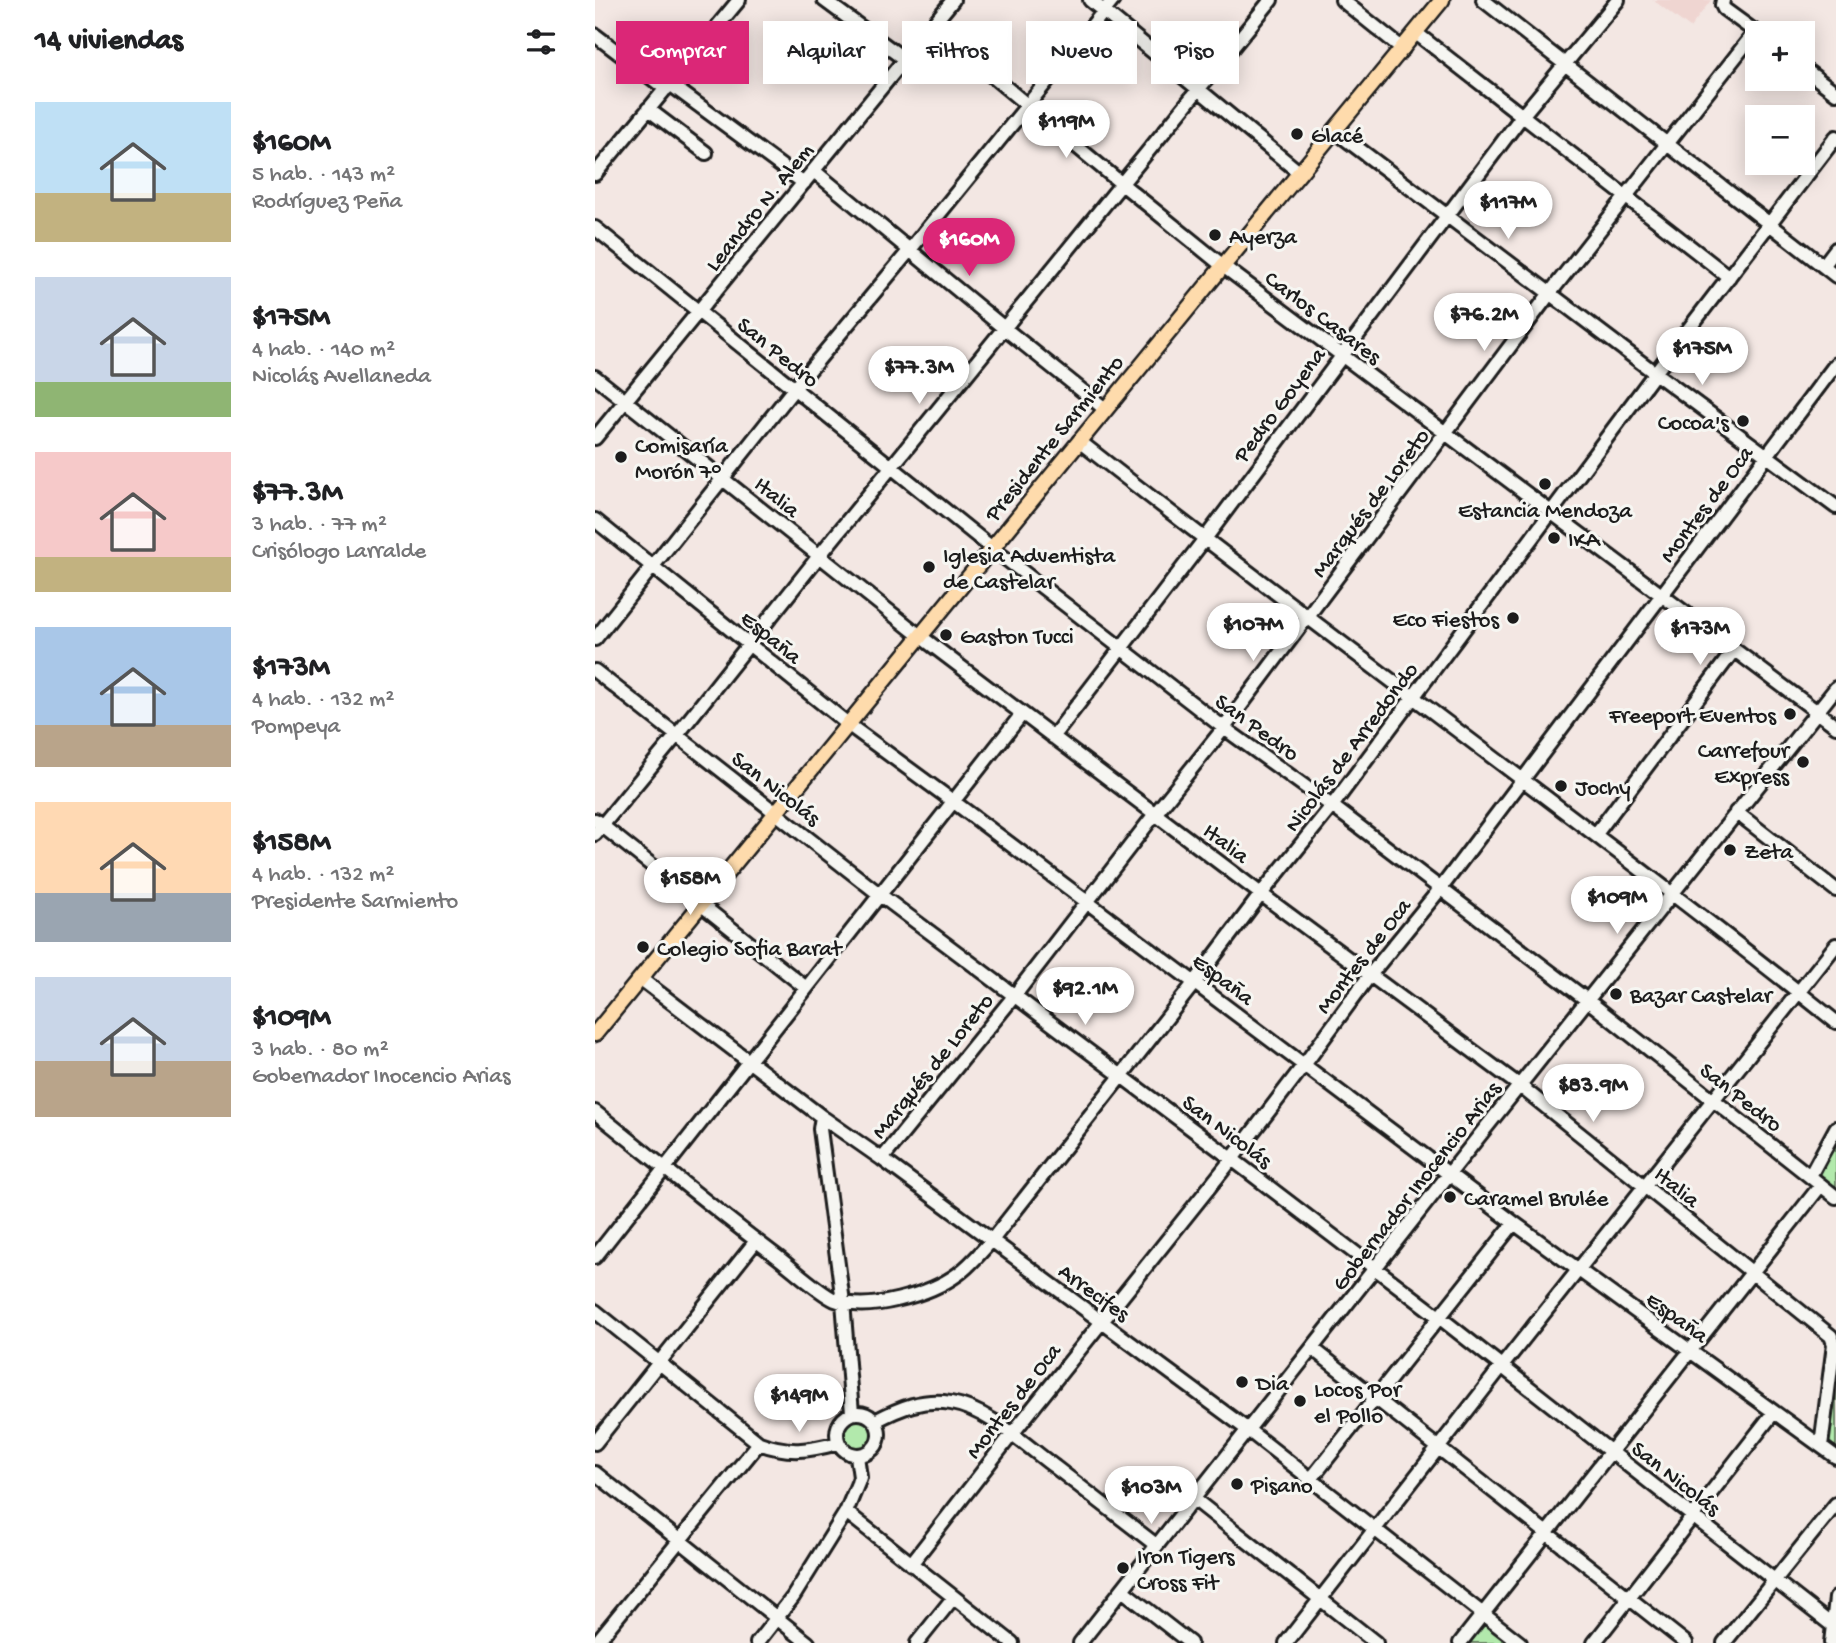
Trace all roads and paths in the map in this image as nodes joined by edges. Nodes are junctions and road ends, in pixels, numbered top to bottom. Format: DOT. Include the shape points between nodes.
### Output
graph roads {
  1 [pos="739,0"];
  2 [pos="824,0"];
  3 [pos="953,0"];
  4 [pos="1090,0"];
  5 [pos="1113,0"];
  6 [pos="1271,0"];
  7 [pos="1342,0"];
  8 [pos="1442,0"];
  9 [pos="1483,0"];
  10 [pos="1618,0"];
  11 [pos="1723,2"];
  12 [pos="1103,12"];
  13 [pos="936,21"];
  14 [pos="1745,25"];
  15 [pos="1416,33"];
  16 [pos="595,34"];
  17 [pos="1745,47"];
  18 [pos="1402,49"];
  19 [pos="902,58"];
  20 [pos="902,62"];
  21 [pos="1564,64"];
  22 [pos="1815,77"];
  23 [pos="1002,84"];
  24 [pos="668,86"];
  25 [pos="1199,90"];
  26 [pos="1836,93"];
  27 [pos="1027,105"];
  28 [pos="649,109"];
  29 [pos="1522,116"];
  30 [pos="1335,131"];
  31 [pos="1836,137"];
  32 [pos="1667,144"];
  33 [pos="706,153"];
  34 [pos="814,172"];
  35 [pos="1300,173"];
  36 [pos="595,174"];
  37 [pos="804,183"];
  38 [pos="1122,184"];
  39 [pos="1626,196"];
  40 [pos="1446,215"];
  41 [pos="1770,224"];
  42 [pos="595,228"];
  43 [pos="1836,249"];
  44 [pos="909,251"];
  45 [pos="1823,265"];
  46 [pos="1223,266"];
  47 [pos="1836,276"];
  48 [pos="1729,277"];
  49 [pos="1550,293"];
  50 [pos="698,312"];
  51 [pos="1003,328"];
  52 [pos="1341,355"];
  53 [pos="1836,364"];
  54 [pos="1655,373"];
  55 [pos="595,377"];
  56 [pos="793,390"];
  57 [pos="625,401"];
  58 [pos="1105,409"];
  59 [pos="1446,434"];
  60 [pos="595,438"];
  61 [pos="1079,441"];
  62 [pos="1767,456"];
  63 [pos="891,468"];
  64 [pos="723,479"];
  65 [pos="1836,507"];
  66 [pos="1550,512"];
  67 [pos="595,520"];
  68 [pos="1204,540"];
  69 [pos="992,548"];
  70 [pos="819,556"];
  71 [pos="653,567"];
  72 [pos="1661,596"];
  73 [pos="1308,618"];
  74 [pos="920,636"];
  75 [pos="595,639"];
  76 [pos="748,644"];
  77 [pos="1122,648"];
  78 [pos="1734,650"];
  79 [pos="595,671"];
  80 [pos="1836,688"];
  81 [pos="1414,698"];
  82 [pos="1818,712"];
  83 [pos="1022,714"];
  84 [pos="849,725"];
  85 [pos="1836,726"];
  86 [pos="1224,728"];
  87 [pos="677,735"];
  88 [pos="1053,737"];
  89 [pos="1524,779"];
  90 [pos="954,802"];
  91 [pos="1332,806"];
  92 [pos="1736,812"];
  93 [pos="775,813"];
  94 [pos="1155,814"];
  95 [pos="597,826"];
  96 [pos="1596,834"];
  97 [pos="1441,888"];
  98 [pos="1836,890"];
  99 [pos="1673,893"];
  100 [pos="879,894"];
  101 [pos="1261,894"];
  102 [pos="1087,902"];
  103 [pos="700,905"];
  104 [pos="1836,945"];
  105 [pos="1370,975"];
  106 [pos="641,979"];
  107 [pos="1195,982"];
  108 [pos="806,988"];
  109 [pos="1799,992"];
  110 [pos="1015,995"];
  111 [pos="1587,1000"];
  112 [pos="1836,1022"];
  113 [pos="595,1034"];
  114 [pos="749,1062"];
  115 [pos="1304,1065"];
  116 [pos="1121,1075"];
  117 [pos="1520,1086"];
  118 [pos="1712,1100"];
  119 [pos="595,1112"];
  120 [pos="822,1117"];
  121 [pos="1836,1128"];
  122 [pos="883,1159"];
  123 [pos="1232,1159"];
  124 [pos="665,1168"];
  125 [pos="1449,1174"];
  126 [pos="1810,1176"];
  127 [pos="1821,1185"];
  128 [pos="1645,1187"];
  129 [pos="1836,1197"];
  130 [pos="1514,1223"];
  131 [pos="992,1240"];
  132 [pos="756,1241"];
  133 [pos="595,1257"];
  134 [pos="1374,1269"];
  135 [pos="1578,1270"];
  136 [pos="1752,1272"];
  137 [pos="843,1302"];
  138 [pos="595,1311"];
  139 [pos="1439,1317"];
  140 [pos="1101,1321"];
  141 [pos="1313,1348"];
  142 [pos="1689,1351"];
  143 [pos="660,1362"];
  144 [pos="1501,1366"];
  145 [pos="1375,1397"];
  146 [pos="1774,1412"];
  147 [pos="852,1413"];
  148 [pos="875,1421"];
  149 [pos="1248,1430"];
  150 [pos="1012,1434"];
  151 [pos="759,1443"];
  152 [pos="838,1443"];
  153 [pos="595,1444"];
  154 [pos="1821,1446"];
  155 [pos="1439,1447"];
  156 [pos="1610,1452"];
  157 [pos="857,1455"];
  158 [pos="1836,1457"];
  159 [pos="595,1473"];
  160 [pos="1311,1479"];
  161 [pos="1194,1499"];
  162 [pos="1836,1504"];
  163 [pos="846,1512"];
  164 [pos="1693,1516"];
  165 [pos="1375,1528"];
  166 [pos="1547,1534"];
  167 [pos="680,1541"];
  168 [pos="1156,1545"];
  169 [pos="911,1564"];
  170 [pos="1774,1581"];
  171 [pos="1122,1590"];
  172 [pos="1629,1597"];
  173 [pos="953,1598"];
  174 [pos="1836,1598"];
  175 [pos="1320,1600"];
  176 [pos="1482,1614"];
  177 [pos="777,1618"];
  178 [pos="1833,1626"];
  179 [pos="599,1640"];
  180 [pos="757,1643"];
  181 [pos="808,1643"];
  182 [pos="917,1643"];
  183 [pos="1012,1643"];
  184 [pos="1080,1643"];
  185 [pos="1190,1643"];
  186 [pos="1286,1643"];
  187 [pos="1376,1643"];
  188 [pos="1460,1643"];
  189 [pos="1520,1643"];
  190 [pos="1594,1643"];
  191 [pos="1686,1643"];
  192 [pos="1724,1643"];
  193 [pos="1831,1643"];
  1 -- 24 [label="street"];
  2 -- 19 [label="street"];
  3 -- 13 [label="street, Leandro N. Alem"];
  4 -- 12 [label="street"];
  5 -- 12 [label="street"];
  6 -- 25 [label="street"];
  7 -- 18 [label="street"];
  8 -- 15 [label="main road, Presidente Sarmiento"];
  9 -- 21 [label="street"];
  10 -- 21 [label="street, Pedro Goyena"];
  11 -- 14 [label="street" via="1724,9"];
  12 -- 25 [label="street"];
  12 -- 27 [label="street"];
  15 -- 18 [label="main road, Presidente Sarmiento"];
  15 -- 29 [label="street"];
  16 -- 24 [label="street"];
  17 -- 32 [label="street, Marqués de Loreto"];
  18 -- 30 [label="main road, Presidente Sarmiento"];
  20 -- 34 [label="street, Leandro N. Alem"];
  21 -- 29 [label="street, Pedro Goyena"];
  21 -- 32 [label="street"];
  22 -- 26 [label="street"];
  23 -- 27 [label="street, Carlos Casares"];
  24 -- 28 [label="street"];
  24 -- 37 [label="street"];
  25 -- 35 [label="street"];
  25 -- 38 [label="street"];
  27 -- 38 [label="street, Carlos Casares"];
  27 -- 44 [label="street"];
  28 -- 33 [label="street"];
  28 -- 36 [label="street"];
  29 -- 39 [label="street"];
  29 -- 40 [label="street, Pedro Goyena"];
  30 -- 35 [label="main road, Presidente Sarmiento"];
  30 -- 40 [label="street"];
  31 -- 41 [label="street, Nicolás de Arredondo"];
  32 -- 39 [label="street, Marqués de Loreto"];
  32 -- 41 [label="street"];
  34 -- 37 [label="street, Leandro N. Alem"];
  34 -- 44 [label="street"];
  35 -- 46 [label="main road, Presidente Sarmiento"];
  37 -- 50 [label="street, Leandro N. Alem"];
  38 -- 46 [label="street, Carlos Casares"];
  38 -- 51 [label="street"];
  39 -- 48 [label="street"];
  39 -- 49 [label="street, Marqués de Loreto"];
  40 -- 49 [label="street"];
  40 -- 52 [label="street, Pedro Goyena"];
  41 -- 45 [label="street"];
  41 -- 48 [label="street, Nicolás de Arredondo"];
  42 -- 50 [label="street, San Pedro"];
  43 -- 45 [label="street"];
  44 -- 51 [label="street"];
  44 -- 56 [label="street"];
  45 -- 47 [label="street"];
  46 -- 52 [label="street, Carlos Casares"];
  46 -- 58 [label="main road, Presidente Sarmiento"];
  48 -- 54 [label="street, Nicolás de Arredondo"];
  49 -- 54 [label="street"];
  49 -- 59 [label="street, Marqués de Loreto"];
  50 -- 56 [label="street, San Pedro"];
  50 -- 57 [label="street, Leandro N. Alem"];
  51 -- 58 [label="street"];
  51 -- 63 [label="street"];
  52 -- 59 [label="street, Carlos Casares"];
  52 -- 68 [label="street, Pedro Goyena"];
  53 -- 62 [label="street, Montes de Oca"];
  54 -- 62 [label="street"];
  54 -- 66 [label="street, Nicolás de Arredondo"];
  55 -- 57 [label="street, Italia"];
  56 -- 63 [label="street, San Pedro"];
  56 -- 64 [label="street"];
  57 -- 60 [label="street, Leandro N. Alem"];
  57 -- 64 [label="street, Italia"];
  58 -- 61 [label="main road, Presidente Sarmiento"];
  59 -- 66 [label="street, Carlos Casares"];
  59 -- 73 [label="street, Marqués de Loreto"];
  61 -- 68 [label="street"];
  61 -- 69 [label="main road, Presidente Sarmiento"];
  62 -- 65 [label="street"];
  62 -- 72 [label="street, Montes de Oca"];
  63 -- 69 [label="street, San Pedro"];
  63 -- 70 [label="street"];
  64 -- 70 [label="street, Italia"];
  64 -- 71 [label="street"];
  66 -- 72 [label="street, Carlos Casares"];
  66 -- 81 [label="street, Nicolás de Arredondo"];
  67 -- 71 [label="street, España"];
  68 -- 73 [label="street"];
  68 -- 77 [label="street, Pedro Goyena"];
  69 -- 74 [label="main road, Presidente Sarmiento"];
  69 -- 77 [label="street, San Pedro"];
  70 -- 74 [label="street, Italia"];
  70 -- 76 [label="street"];
  71 -- 75 [label="street"];
  71 -- 76 [label="street, España"];
  72 -- 78 [label="street, Carlos Casares"];
  72 -- 89 [label="street, Montes de Oca"];
  73 -- 81 [label="street"];
  73 -- 86 [label="street, Marqués de Loreto"];
  74 -- 83 [label="street, Italia"];
  74 -- 84 [label="main road, Presidente Sarmiento"];
  76 -- 84 [label="street, España"];
  76 -- 87 [label="street"];
  77 -- 86 [label="street, San Pedro"];
  77 -- 88 [label="street, Pedro Goyena"];
  78 -- 82 [label="street, Carlos Casares"];
  78 -- 96 [label="street"];
  79 -- 87 [label="street, San Nicolás"];
  80 -- 82 [label="street, Gobernador Inocencio Arias"];
  81 -- 89 [label="street"];
  81 -- 91 [label="street, Nicolás de Arredondo"];
  82 -- 85 [label="street, Carlos Casares"];
  82 -- 92 [label="street, Gobernador Inocencio Arias"];
  83 -- 88 [label="street, Italia"];
  83 -- 90 [label="street"];
  84 -- 90 [label="street, España"];
  84 -- 93 [label="main road, Presidente Sarmiento"];
  86 -- 91 [label="street, San Pedro"];
  86 -- 94 [label="street, Marqués de Loreto"];
  87 -- 93 [label="street, San Nicolás"];
  87 -- 95 [label="street"];
  88 -- 94 [label="street, Italia"];
  89 -- 96 [label="street"];
  89 -- 97 [label="street, Montes de Oca"];
  90 -- 100 [label="street"];
  90 -- 102 [label="street, España"];
  91 -- 97 [label="street, San Pedro"];
  91 -- 101 [label="street, Nicolás de Arredondo"];
  92 -- 98 [label="street"];
  92 -- 99 [label="street, Gobernador Inocencio Arias"];
  93 -- 100 [label="street, San Nicolás"];
  93 -- 103 [label="main road, Presidente Sarmiento"];
  94 -- 101 [label="street, Italia"];
  94 -- 102 [label="street, Marqués de Loreto"];
  95 -- 103 [label="street"];
  96 -- 99 [label="street"];
  97 -- 105 [label="street, Montes de Oca"];
  97 -- 111 [label="street, San Pedro"];
  99 -- 109 [label="street"];
  99 -- 111 [label="street, Gobernador Inocencio Arias"];
  100 -- 108 [label="street"];
  100 -- 110 [label="street, San Nicolás"];
  101 -- 105 [label="street, Italia"];
  101 -- 107 [label="street, Nicolás de Arredondo"];
  102 -- 107 [label="street, España"];
  102 -- 110 [label="street, Marqués de Loreto"];
  103 -- 106 [label="main road, Presidente Sarmiento"];
  103 -- 108 [label="street"];
  104 -- 109 [label="street"];
  105 -- 115 [label="street, Montes de Oca"];
  105 -- 117 [label="street, Italia"];
  106 -- 113 [label="main road, Presidente Sarmiento"];
  106 -- 114 [label="street, Arrecifes"];
  107 -- 115 [label="street, España"];
  107 -- 116 [label="street, Nicolás de Arredondo"];
  108 -- 114 [label="street"];
  109 -- 112 [label="street"];
  109 -- 118 [label="street"];
  110 -- 116 [label="street, San Nicolás"];
  110 -- 122 [label="street, Marqués de Loreto"];
  111 -- 117 [label="street, Gobernador Inocencio Arias"];
  111 -- 118 [label="street, San Pedro"];
  114 -- 120 [label="street, Arrecifes"];
  114 -- 124 [label="street"];
  115 -- 123 [label="street, Montes de Oca"];
  115 -- 125 [label="street, España"];
  116 -- 123 [label="street, San Nicolás"];
  116 -- 131 [label="street, Nicolás de Arredondo"];
  117 -- 125 [label="street, Gobernador Inocencio Arias"];
  117 -- 128 [label="street, Italia"];
  118 -- 126 [label="street, San Pedro"];
  118 -- 128 [label="street"];
  119 -- 124 [label="street"];
  120 -- 122 [label="street, Arrecifes"];
  120 -- 137 [label="street"];
  121 -- 126 [label="street"];
  122 -- 131 [label="street, Arrecifes"];
  123 -- 134 [label="street, San Nicolás"];
  123 -- 140 [label="street, Montes de Oca"];
  124 -- 132 [label="street"];
  124 -- 133 [label="street"];
  125 -- 130 [label="street, España"];
  125 -- 134 [label="street, Gobernador Inocencio Arias"];
  126 -- 127 [label="street, San Pedro"];
  127 -- 129 [label="street, San Pedro"];
  127 -- 136 [label="street"];
  128 -- 135 [label="street"];
  128 -- 136 [label="street, Italia"];
  130 -- 135 [label="street, España"];
  130 -- 139 [label="street"];
  131 -- 137 [label="street, Nicolás de Arredondo" via="970,1265 927,1291 882,1303"];
  131 -- 140 [label="street, Arrecifes"];
  132 -- 137 [label="street" via="828,1296"];
  132 -- 143 [label="street"];
  134 -- 139 [label="street, San Nicolás"];
  134 -- 141 [label="street, Gobernador Inocencio Arias"];
  135 -- 142 [label="street, España"];
  135 -- 144 [label="street"];
  136 -- 142 [label="street"];
  136 -- 154 [label="street, Italia" via="1834,1340"];
  137 -- 147 [label="street"];
  138 -- 143 [label="street"];
  139 -- 144 [label="street, San Nicolás"];
  139 -- 145 [label="street"];
  140 -- 149 [label="street, Arrecifes"];
  140 -- 150 [label="street, Montes de Oca"];
  141 -- 145 [label="street"];
  141 -- 149 [label="street, Gobernador Inocencio Arias"];
  142 -- 146 [label="street, España"];
  142 -- 156 [label="street"];
  143 -- 151 [label="street"];
  143 -- 153 [label="street"];
  144 -- 155 [label="street"];
  144 -- 156 [label="street, San Nicolás"];
  145 -- 155 [label="street"];
  145 -- 160 [label="street"];
  146 -- 154 [label="street, España"];
  146 -- 164 [label="street"];
  147 -- 148 [label="street" via="865,1413"];
  147 -- 152 [label="street" via="840,1421"];
  148 -- 150 [label="street" via="910,1404 942,1402 986,1416"];
  148 -- 157 [label="street" via="878,1440 870,1451"];
  149 -- 160 [label="street, Arrecifes"];
  149 -- 161 [label="street, Gobernador Inocencio Arias"];
  150 -- 168 [label="street"];
  150 -- 169 [label="street, Montes de Oca"];
  151 -- 152 [label="street" via="807,1451"];
  151 -- 167 [label="street"];
  152 -- 157 [label="street"];
  154 -- 158 [label="street, España"];
  155 -- 165 [label="street"];
  155 -- 166 [label="street"];
  156 -- 164 [label="street, San Nicolás"];
  156 -- 166 [label="street"];
  157 -- 163 [label="street" via="860,1477"];
  159 -- 167 [label="street"];
  160 -- 165 [label="street, Arrecifes"];
  161 -- 168 [label="street, Gobernador Inocencio Arias"];
  161 -- 175 [label="street"];
  162 -- 170 [label="street"];
  163 -- 169 [label="street"];
  163 -- 177 [label="street"];
  164 -- 170 [label="street, San Nicolás"];
  164 -- 172 [label="street"];
  165 -- 175 [label="street"];
  165 -- 176 [label="street, Arrecifes"];
  166 -- 172 [label="street"];
  166 -- 176 [label="street"];
  167 -- 177 [label="street"];
  167 -- 179 [label="street"];
  168 -- 171 [label="street, Gobernador Inocencio Arias"];
  169 -- 173 [label="street"];
  170 -- 178 [label="street, San Nicolás"];
  170 -- 192 [label="street"];
  171 -- 184 [label="street, Gobernador Inocencio Arias"];
  171 -- 185 [label="street"];
  172 -- 190 [label="street"];
  172 -- 191 [label="street"];
  173 -- 182 [label="street"];
  173 -- 183 [label="street"];
  174 -- 178 [label="street"];
  175 -- 186 [label="street"];
  175 -- 187 [label="street"];
  176 -- 188 [label="street"];
  176 -- 189 [label="street, Arrecifes"];
  177 -- 180 [label="street"];
  177 -- 181 [label="street"];
  178 -- 193 [label="street"];
}
